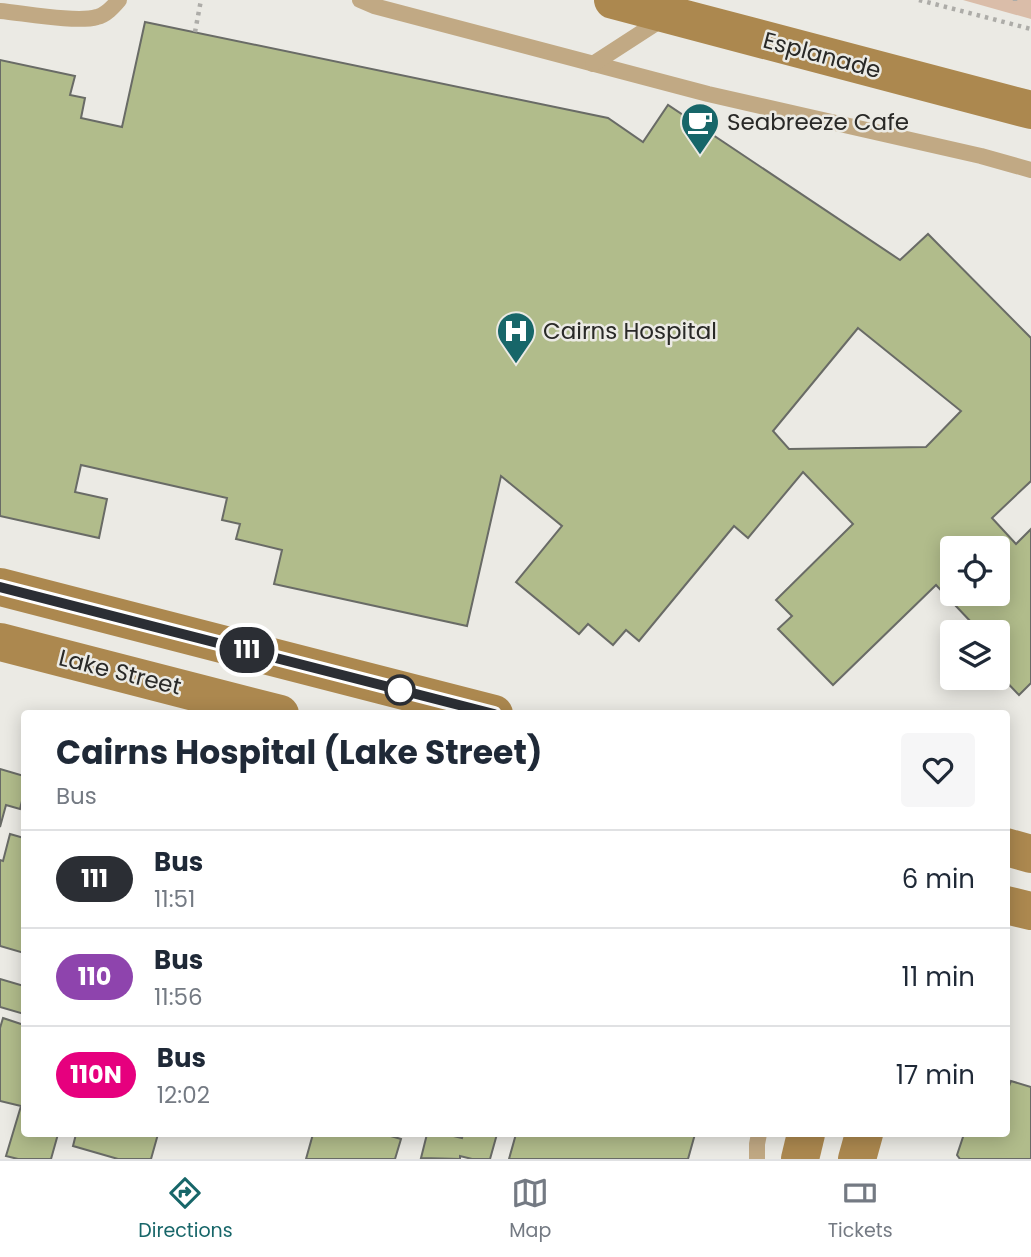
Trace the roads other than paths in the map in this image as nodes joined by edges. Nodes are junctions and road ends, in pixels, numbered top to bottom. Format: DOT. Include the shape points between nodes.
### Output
graph roads {
  1 [pos="119,0"];
  2 [pos="360,0"];
  3 [pos="613,0"];
  4 [pos="0,11"];
  5 [pos="669,15"];
  6 [pos="593,64"];
  7 [pos="1031,110"];
  8 [pos="1029,167"];
  9 [pos="0,586"];
  10 [pos="101,613"];
  11 [pos="0,642"];
  12 [pos="90,664"];
  13 [pos="265,710"];
  14 [pos="478,710"];
  15 [pos="1010,848"];
  16 [pos="1031,854"];
  17 [pos="1010,906"];
  18 [pos="1031,911"];
  19 [pos="760,1137"];
  20 [pos="805,1137"];
  21 [pos="863,1137"];
  22 [pos="757,1159"];
  23 [pos="800,1159"];
  24 [pos="857,1159"];
  1 -- 4 [label="lane" via="104,14 86,19"];
  2 -- 6 [label="lane"];
  3 -- 5 [label="main road, Esplanade"];
  5 -- 6 [label="lane"];
  5 -- 7 [label="main road, Esplanade"];
  6 -- 8 [label="lane"];
  9 -- 10 [label="main road"];
  10 -- 12 [label="main road" via="90,637"];
  10 -- 14 [label="main road"];
  11 -- 12 [label="main road, Lake Street"];
  12 -- 13 [label="main road, Lake Street"];
  15 -- 16 [label="main road"];
  17 -- 18 [label="main road"];
  19 -- 22 [label="lane"];
  20 -- 23 [label="main road"];
  21 -- 24 [label="main road"];
}
